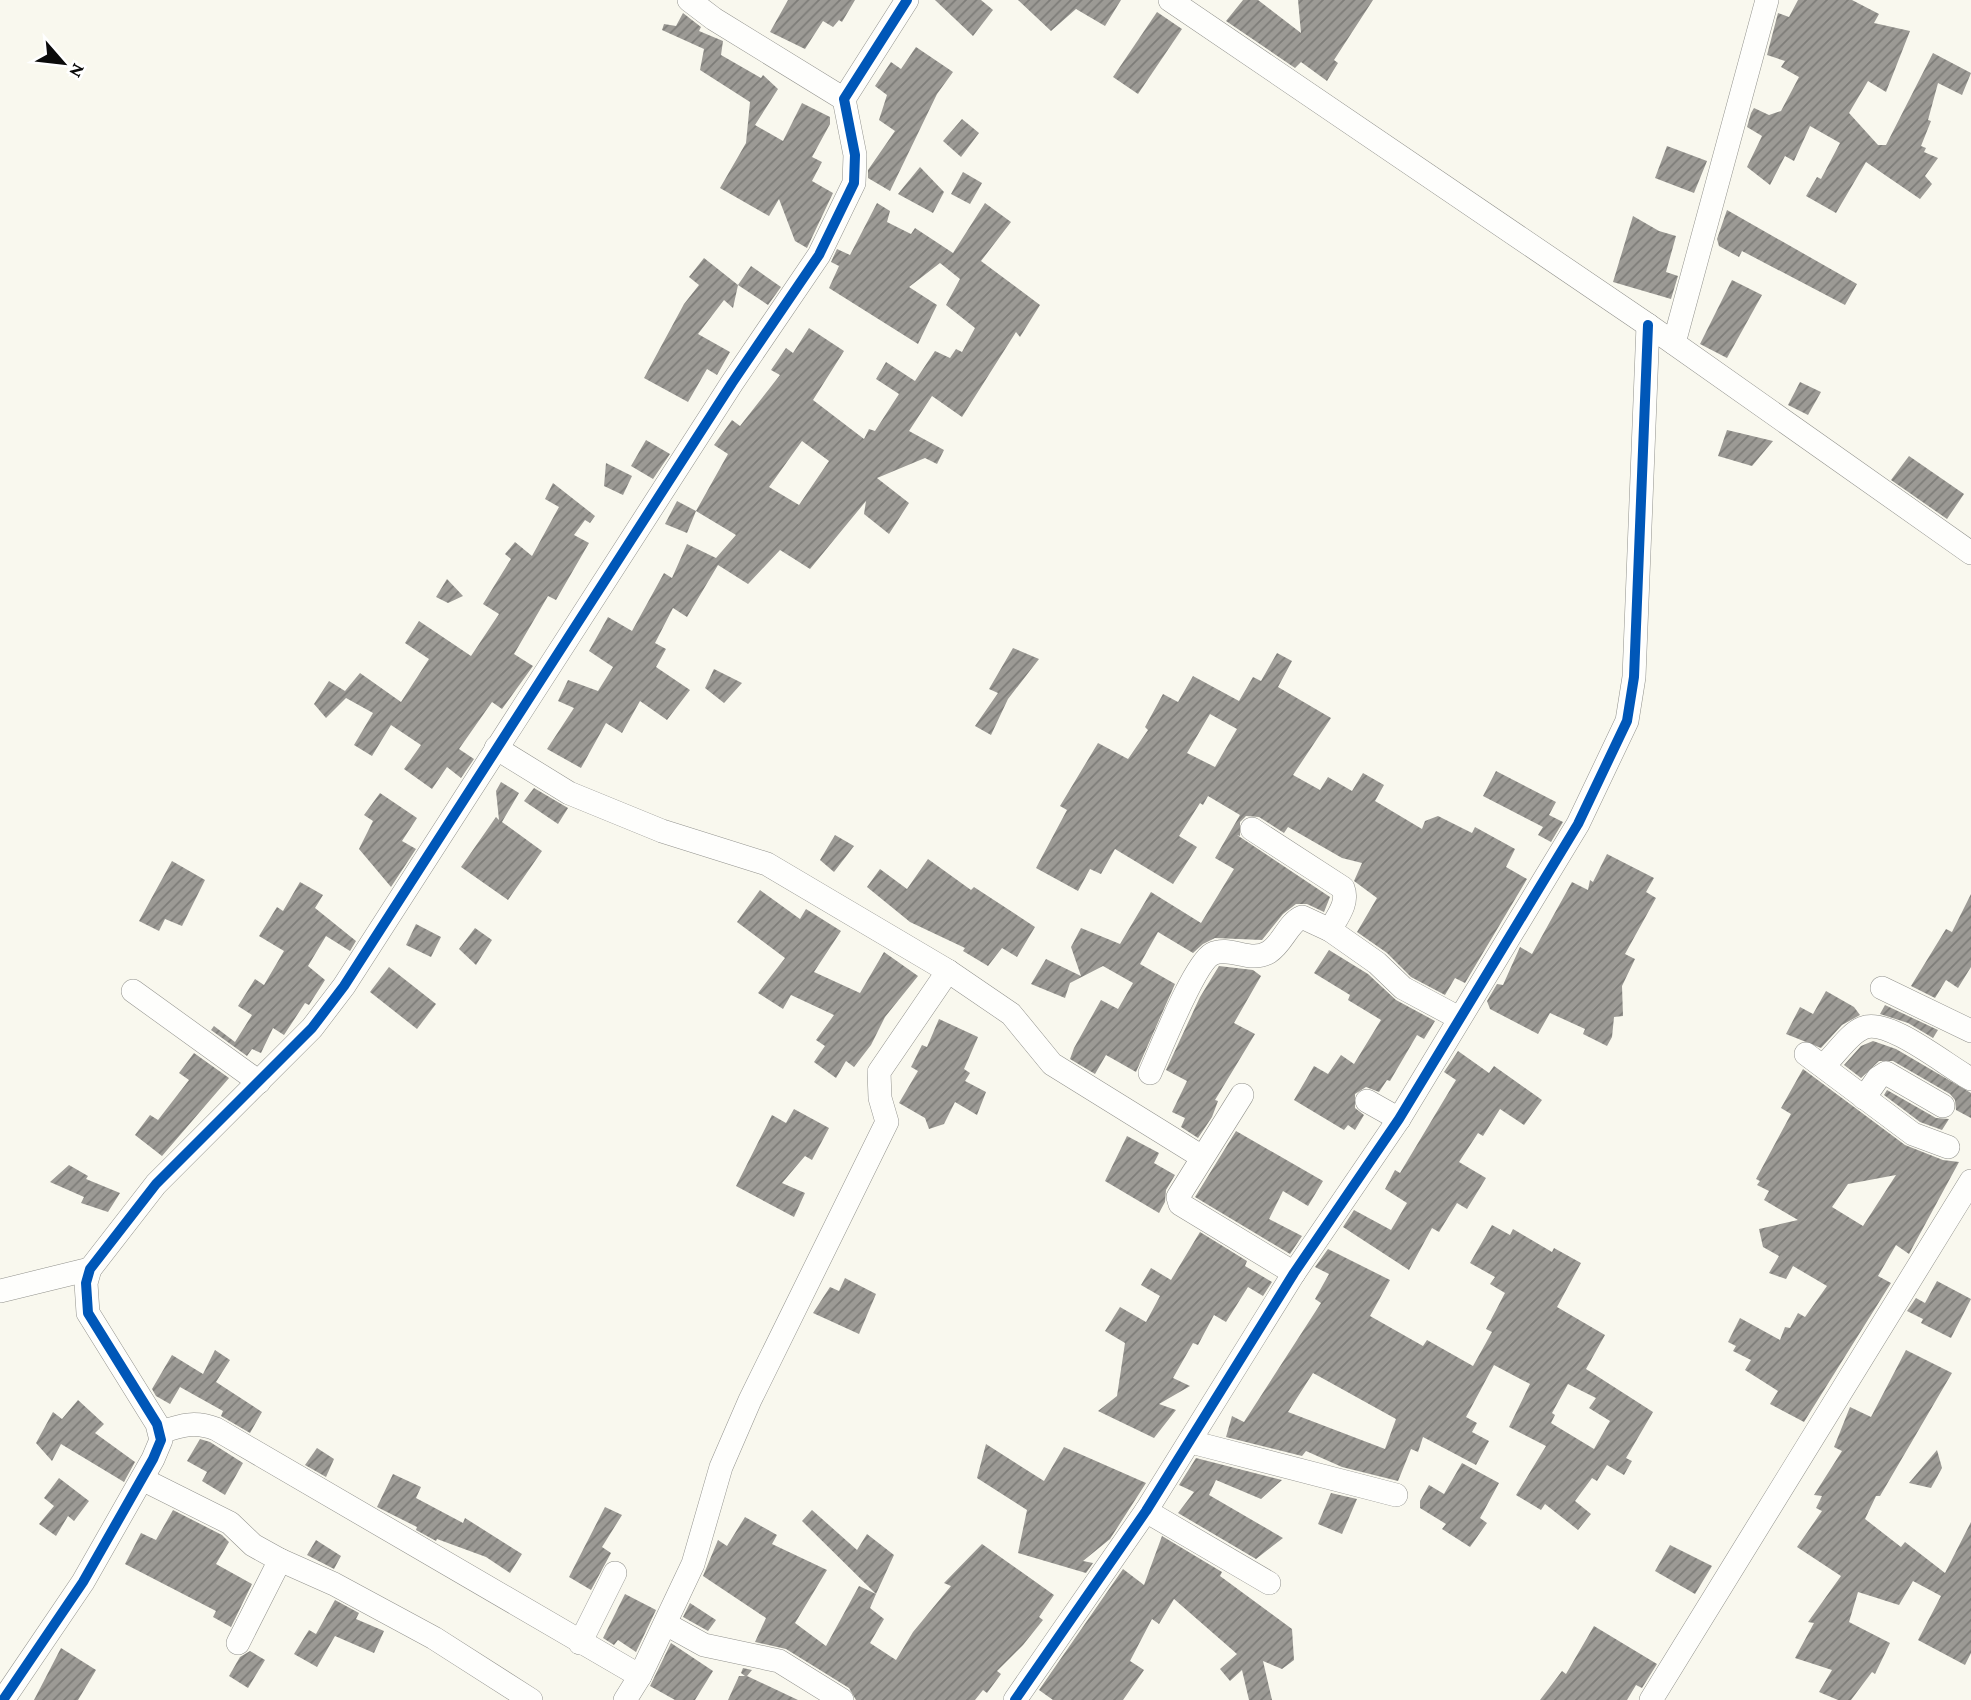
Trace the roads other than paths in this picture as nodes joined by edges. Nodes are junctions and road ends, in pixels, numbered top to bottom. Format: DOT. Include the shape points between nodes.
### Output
graph roads {
  1 [pos="689,0"];
  2 [pos="907,0"];
  3 [pos="1170,0"];
  4 [pos="1767,0"];
  5 [pos="844,99"];
  6 [pos="1648,325"];
  7 [pos="1674,343"];
  8 [pos="1971,553"];
  9 [pos="496,748"];
  10 [pos="1252,829"];
  11 [pos="1330,930"];
  12 [pos="948,971"];
  13 [pos="1882,988"];
  14 [pos="133,991"];
  15 [pos="1459,1018"];
  16 [pos="1971,1031"];
  17 [pos="1150,1073"];
  18 [pos="1971,1079"];
  19 [pos="259,1082"];
  20 [pos="1242,1095"];
  21 [pos="1864,1098"];
  22 [pos="1367,1101"];
  23 [pos="1943,1106"];
  24 [pos="1399,1119"];
  25 [pos="1948,1147"];
  26 [pos="1202,1157"];
  27 [pos="1971,1181"];
  28 [pos="90,1269"];
  29 [pos="1294,1273"];
  30 [pos="0,1291"];
  31 [pos="161,1432"];
  32 [pos="1191,1441"];
  33 [pos="142,1479"];
  34 [pos="1396,1495"];
  35 [pos="1146,1511"];
  36 [pos="280,1560"];
  37 [pos="615,1573"];
  38 [pos="1269,1583"];
  39 [pos="666,1624"];
  40 [pos="238,1643"];
  41 [pos="580,1643"];
  42 [pos="640,1676"];
  43 [pos="3,1700"];
  44 [pos="531,1700"];
  45 [pos="625,1700"];
  46 [pos="842,1700"];
  47 [pos="1015,1700"];
  48 [pos="1651,1700"];
  1 -- 5 [label="street"];
  2 -- 5 [label="street"];
  3 -- 6 [label="street"];
  4 -- 7 [label="street"];
  5 -- 9 [label="street" via="856,167 840,217"];
  6 -- 7 [label="street"];
  6 -- 15 [label="street" via="1634,677 1627,721 1578,824"];
  7 -- 8 [label="street"];
  9 -- 12 [label="street" via="569,793 662,831 767,864"];
  9 -- 19 [label="street" via="344,986 312,1028"];
  10 -- 11 [label="street" via="1343,888 1343,906"];
  11 -- 15 [label="street" via="1404,988"];
  11 -- 17 [label="street" via="1302,917 1270,951 1259,956 1212,954 1197,972"];
  12 -- 26 [label="street" via="1011,1014 1052,1064"];
  12 -- 39 [label="street" via="879,1072 887,1122 750,1400 721,1467 694,1564"];
  13 -- 16 [label="street"];
  14 -- 19 [label="street"];
  15 -- 24 [label="street"];
  18 -- 21 [label="street" via="1918,1045 1872,1026 1815,1060"];
  19 -- 28 [label="street" via="156,1184"];
  20 -- 26 [label="street"];
  21 -- 23 [label="street" via="1886,1073"];
  21 -- 25 [label="street" via="1913,1134"];
  22 -- 24 [label="street"];
  24 -- 29 [label="street"];
  26 -- 29 [label="street" via="1178,1197 1180,1203"];
  27 -- 48 [label="street"];
  28 -- 30 [label="street"];
  28 -- 31 [label="street" via="88,1313"];
  29 -- 32 [label="street"];
  31 -- 33 [label="street" via="159,1449"];
  31 -- 41 [label="street" via="186,1423 216,1429"];
  32 -- 34 [label="street"];
  32 -- 35 [label="street"];
  33 -- 36 [label="street" via="230,1523 253,1545"];
  33 -- 43 [label="street" via="83,1582"];
  35 -- 38 [label="street"];
  35 -- 47 [label="street"];
  36 -- 40 [label="street"];
  36 -- 44 [label="street" via="379,1607"];
  37 -- 41 [label="street"];
  39 -- 42 [label="street"];
  39 -- 46 [label="street" via="704,1645 779,1661"];
  41 -- 42 [label="street"];
  42 -- 45 [label="street"];
}
